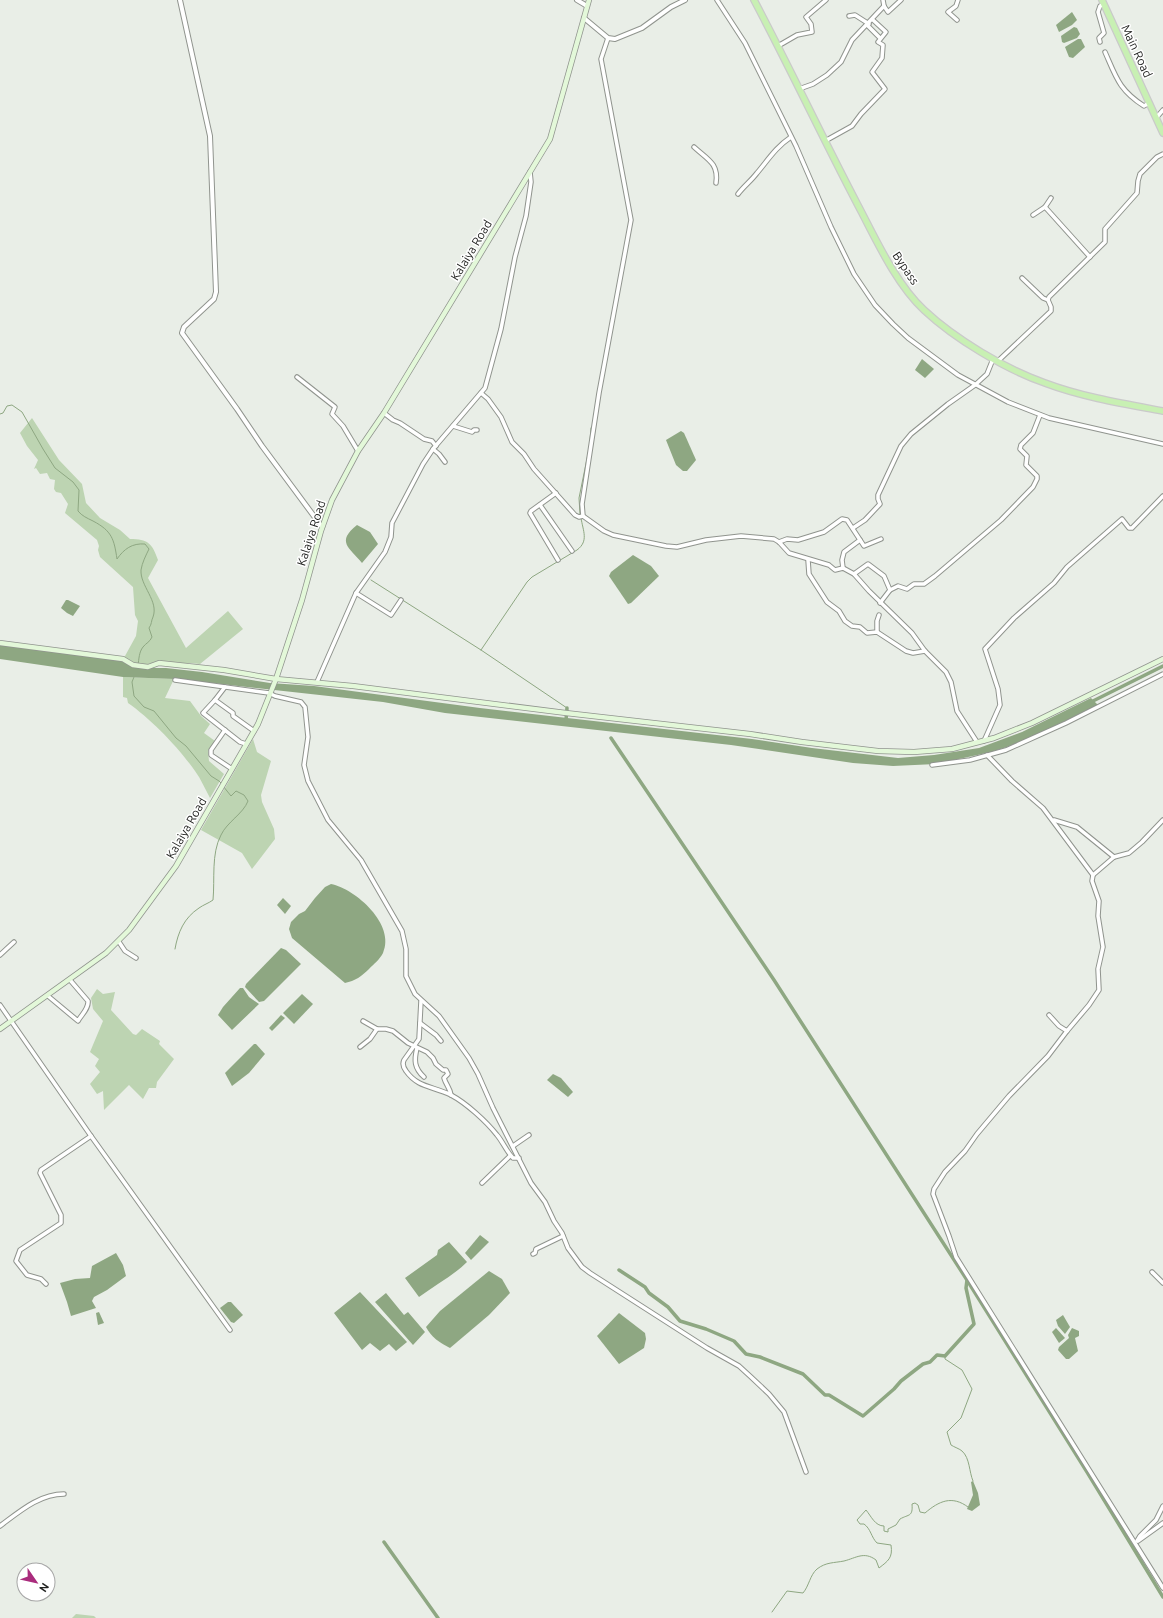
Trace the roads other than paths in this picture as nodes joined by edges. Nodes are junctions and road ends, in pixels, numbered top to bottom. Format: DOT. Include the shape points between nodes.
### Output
graph roads {
  1 [pos="180,0"];
  2 [pos="577,0"];
  3 [pos="588,0"];
  4 [pos="685,0"];
  5 [pos="716,0"];
  6 [pos="754,0"];
  7 [pos="826,0"];
  8 [pos="883,0"];
  9 [pos="901,0"];
  10 [pos="958,0"];
  11 [pos="1103,2"];
  12 [pos="587,6"];
  13 [pos="884,6"];
  14 [pos="849,16"];
  15 [pos="584,18"];
  16 [pos="873,20"];
  17 [pos="957,20"];
  18 [pos="868,24"];
  19 [pos="608,38"];
  20 [pos="880,38"];
  21 [pos="1100,42"];
  22 [pos="778,46"];
  23 [pos="1105,52"];
  24 [pos="799,89"];
  25 [pos="1149,103"];
  26 [pos="1163,110"];
  27 [pos="1156,119"];
  28 [pos="1163,133"];
  29 [pos="791,137"];
  30 [pos="825,142"];
  31 [pos="694,147"];
  32 [pos="1163,154"];
  33 [pos="530,171"];
  34 [pos="716,183"];
  35 [pos="738,194"];
  36 [pos="1051,198"];
  37 [pos="1045,207"];
  38 [pos="1033,215"];
  39 [pos="1090,257"];
  40 [pos="1022,278"];
  41 [pos="1048,300"];
  42 [pos="996,360"];
  43 [pos="297,377"];
  44 [pos="975,385"];
  45 [pos="482,393"];
  46 [pos="1163,411"];
  47 [pos="384,413"];
  48 [pos="1040,415"];
  49 [pos="453,426"];
  50 [pos="477,430"];
  51 [pos="1163,444"];
  52 [pos="434,448"];
  53 [pos="358,451"];
  54 [pos="445,462"];
  55 [pos="556,493"];
  56 [pos="1163,496"];
  57 [pos="540,505"];
  58 [pos="582,517"];
  59 [pos="322,527"];
  60 [pos="853,528"];
  61 [pos="881,539"];
  62 [pos="860,540"];
  63 [pos="779,542"];
  64 [pos="572,551"];
  65 [pos="558,560"];
  66 [pos="808,560"];
  67 [pos="843,568"];
  68 [pos="854,574"];
  69 [pos="890,590"];
  70 [pos="356,593"];
  71 [pos="401,600"];
  72 [pos="880,603"];
  73 [pos="879,615"];
  74 [pos="877,632"];
  75 [pos="0,643"];
  76 [pos="925,651"];
  77 [pos="1163,659"];
  78 [pos="1163,674"];
  79 [pos="175,680"];
  80 [pos="275,680"];
  81 [pos="317,682"];
  82 [pos="225,687"];
  83 [pos="269,692"];
  84 [pos="215,700"];
  85 [pos="224,730"];
  86 [pos="254,731"];
  87 [pos="984,741"];
  88 [pos="977,742"];
  89 [pos="246,744"];
  90 [pos="987,755"];
  91 [pos="932,765"];
  92 [pos="232,768"];
  93 [pos="1054,820"];
  94 [pos="1163,820"];
  95 [pos="1114,857"];
  96 [pos="1093,875"];
  97 [pos="14,942"];
  98 [pos="119,942"];
  99 [pos="0,955"];
  100 [pos="136,958"];
  101 [pos="70,980"];
  102 [pos="48,996"];
  103 [pos="421,1001"];
  104 [pos="0,1005"];
  105 [pos="1049,1015"];
  106 [pos="13,1021"];
  107 [pos="364,1021"];
  108 [pos="420,1023"];
  109 [pos="0,1029"];
  110 [pos="376,1029"];
  111 [pos="1067,1031"];
  112 [pos="441,1041"];
  113 [pos="360,1047"];
  114 [pos="416,1047"];
  115 [pos="424,1077"];
  116 [pos="451,1095"];
  117 [pos="529,1135"];
  118 [pos="91,1136"];
  119 [pos="513,1146"];
  120 [pos="510,1156"];
  121 [pos="519,1158"];
  122 [pos="482,1183"];
  123 [pos="563,1236"];
  124 [pos="533,1254"];
  125 [pos="1152,1272"];
  126 [pos="1163,1283"];
  127 [pos="46,1284"];
  128 [pos="230,1330"];
  129 [pos="806,1472"];
  130 [pos="64,1494"];
  131 [pos="1163,1506"];
  132 [pos="1163,1523"];
  133 [pos="0,1526"];
  134 [pos="1136,1542"];
  135 [pos="1163,1588"];
  1 -- 59 [label="street" via="210,136 216,292 214,299 184,327 182,333"];
  2 -- 12 [label="street"];
  3 -- 12 [label="main road, Kalaiya Road"];
  4 -- 19 [label="street" via="642,28 622,37"];
  5 -- 29 [label="street" via="745,43"];
  6 -- 22 [label="main road, Bypass"];
  7 -- 22 [label="street" via="806,17 812,32 797,35"];
  8 -- 13 [label="street"];
  9 -- 13 [label="street" via="888,12"];
  10 -- 17 [label="street" via="956,6 948,12"];
  11 -- 21 [label="street" via="1098,12 1104,33"];
  11 -- 25 [label="main road, Main Road"];
  12 -- 15 [label="main road, Kalaiya Road"];
  13 -- 16 [label="street"];
  14 -- 18 [label="street" via="855,15"];
  15 -- 19 [label="street"];
  15 -- 33 [label="main road, Kalaiya Road" via="550,139"];
  16 -- 18 [label="street"];
  16 -- 20 [label="street" via="886,32"];
  18 -- 20 [label="street"];
  18 -- 24 [label="street" via="852,40 841,62 828,75"];
  19 -- 58 [label="street" via="601,59 631,220 599,392"];
  20 -- 30 [label="street" via="878,42 883,45 882,58 872,72 885,89 860,114 852,126"];
  22 -- 24 [label="main road, Bypass"];
  23 -- 25 [label="street" via="1120,85 1144,106"];
  24 -- 30 [label="main road, Bypass"];
  25 -- 27 [label="main road, Main Road"];
  26 -- 27 [label="street"];
  27 -- 28 [label="main road, Main Road"];
  29 -- 35 [label="street" via="775,150"];
  29 -- 44 [label="street" via="854,274 875,305 908,338"];
  30 -- 42 [label="main road, Bypass" via="887,260 908,292 923,309 952,332"];
  31 -- 34 [label="street" via="715,166"];
  32 -- 39 [label="street" via="1140,174 1137,192 1105,229 1105,242"];
  33 -- 45 [label="street" via="526,216 490,372"];
  33 -- 47 [label="main road, Kalaiya Road"];
  36 -- 37 [label="street"];
  37 -- 38 [label="street"];
  37 -- 39 [label="street"];
  39 -- 41 [label="street"];
  40 -- 41 [label="street" via="1042,298"];
  41 -- 42 [label="street" via="1051,311"];
  42 -- 44 [label="street" via="987,374"];
  42 -- 46 [label="main road, Bypass" via="1046,384"];
  43 -- 53 [label="street" via="335,407 332,414 343,426"];
  44 -- 48 [label="street"];
  44 -- 60 [label="street" via="911,434 901,446 878,495 880,504"];
  45 -- 49 [label="street"];
  45 -- 55 [label="street" via="501,417 512,442"];
  47 -- 52 [label="street" via="424,439 432,441"];
  47 -- 53 [label="main road, Kalaiya Road"];
  48 -- 51 [label="street"];
  48 -- 69 [label="street" via="1032,433 1020,449 1027,456 1026,465 1037,476 1033,487 1000,520 924,584 914,584 907,589 898,586"];
  49 -- 50 [label="street" via="472,432"];
  49 -- 52 [label="street"];
  52 -- 54 [label="street"];
  52 -- 70 [label="street" via="416,476 392,523 391,537 385,552"];
  53 -- 59 [label="main road, Kalaiya Road" via="332,500"];
  55 -- 57 [label="street"];
  55 -- 58 [label="street" via="575,515"];
  56 -- 87 [label="street" via="1132,528 1129,528 1122,519 1116,524 1067,567 1054,583 1014,618 985,649 998,689 1000,705"];
  57 -- 64 [label="street"];
  57 -- 65 [label="street" via="530,513"];
  58 -- 63 [label="street" via="613,535 666,546 677,547 741,536"];
  59 -- 80 [label="main road, Kalaiya Road" via="302,600"];
  60 -- 62 [label="street"];
  60 -- 63 [label="street" via="847,520 842,519 824,532 798,540 787,539"];
  61 -- 62 [label="street" via="864,546"];
  62 -- 67 [label="street" via="844,552"];
  63 -- 66 [label="street" via="789,553"];
  66 -- 67 [label="street" via="829,565 834,570"];
  66 -- 74 [label="street" via="809,574 830,606 839,611 845,621 852,626 860,627 867,633"];
  67 -- 68 [label="street"];
  68 -- 69 [label="street" via="868,564 884,576"];
  68 -- 72 [label="street"];
  69 -- 72 [label="street"];
  70 -- 71 [label="street" via="391,615"];
  70 -- 81 [label="street"];
  72 -- 76 [label="street" via="912,633"];
  73 -- 74 [label="street"];
  74 -- 76 [label="street" via="906,651"];
  75 -- 80 [label="main road" via="123,659 133,665 148,667 159,664 224,670"];
  76 -- 88 [label="street" via="946,672 951,682 957,711"];
  77 -- 87 [label="main road" via="1032,723"];
  78 -- 90 [label="street" via="1026,742"];
  79 -- 82 [label="street"];
  80 -- 81 [label="main road"];
  80 -- 83 [label="main road, Kalaiya Road"];
  81 -- 88 [label="main road" via="878,751 952,749"];
  82 -- 83 [label="street"];
  82 -- 84 [label="street"];
  83 -- 86 [label="main road, Kalaiya Road"];
  83 -- 103 [label="street" via="275,696 302,702 305,707 308,737 304,765 308,781 328,820 361,860 402,931 406,949 406,976"];
  84 -- 85 [label="street" via="204,713"];
  84 -- 86 [label="street"];
  85 -- 89 [label="street"];
  85 -- 92 [label="street" via="211,754"];
  86 -- 89 [label="main road, Kalaiya Road"];
  87 -- 88 [label="main road"];
  89 -- 92 [label="main road, Kalaiya Road"];
  90 -- 91 [label="street"];
  90 -- 93 [label="street"];
  92 -- 98 [label="main road, Kalaiya Road" via="176,866"];
  93 -- 95 [label="street" via="1077,827"];
  93 -- 96 [label="street"];
  94 -- 95 [label="street" via="1129,853"];
  95 -- 96 [label="street"];
  96 -- 111 [label="street" via="1092,881 1099,901 1098,916 1103,947 1098,969 1099,990"];
  97 -- 99 [label="street"];
  98 -- 100 [label="street" via="125,951"];
  98 -- 101 [label="main road, Kalaiya Road"];
  101 -- 102 [label="main road, Kalaiya Road"];
  101 -- 102 [label="street" via="88,1002 78,1021"];
  102 -- 106 [label="main road, Kalaiya Road"];
  103 -- 108 [label="street"];
  103 -- 119 [label="street" via="439,1016 469,1058"];
  104 -- 106 [label="street"];
  105 -- 111 [label="street"];
  106 -- 109 [label="main road, Kalaiya Road"];
  106 -- 118 [label="street"];
  107 -- 110 [label="street"];
  108 -- 112 [label="street"];
  108 -- 114 [label="street"];
  110 -- 113 [label="street"];
  110 -- 114 [label="street" via="393,1031"];
  111 -- 134 [label="street" via="945,1172 933,1194 956,1257 1085,1465"];
  114 -- 115 [label="street" via="415,1064"];
  114 -- 116 [label="street" via="428,1052 436,1064 446,1070 448,1074 444,1078"];
  114 -- 116 [label="street" via="403,1063 412,1079"];
  116 -- 120 [label="street" via="489,1126"];
  117 -- 119 [label="street"];
  118 -- 127 [label="street" via="41,1170 40,1174 62,1219 57,1226 20,1250 16,1261 27,1275 41,1279"];
  118 -- 128 [label="street"];
  119 -- 121 [label="street"];
  120 -- 121 [label="street"];
  120 -- 122 [label="street"];
  121 -- 123 [label="street" via="530,1183 545,1202"];
  123 -- 124 [label="street" via="536,1249"];
  123 -- 129 [label="street" via="582,1268 739,1366 769,1394 784,1412"];
  125 -- 126 [label="street"];
  130 -- 133 [label="street" via="54,1494 40,1499"];
  131 -- 134 [label="street" via="1156,1520"];
  132 -- 134 [label="street"];
  134 -- 135 [label="street"];
}
